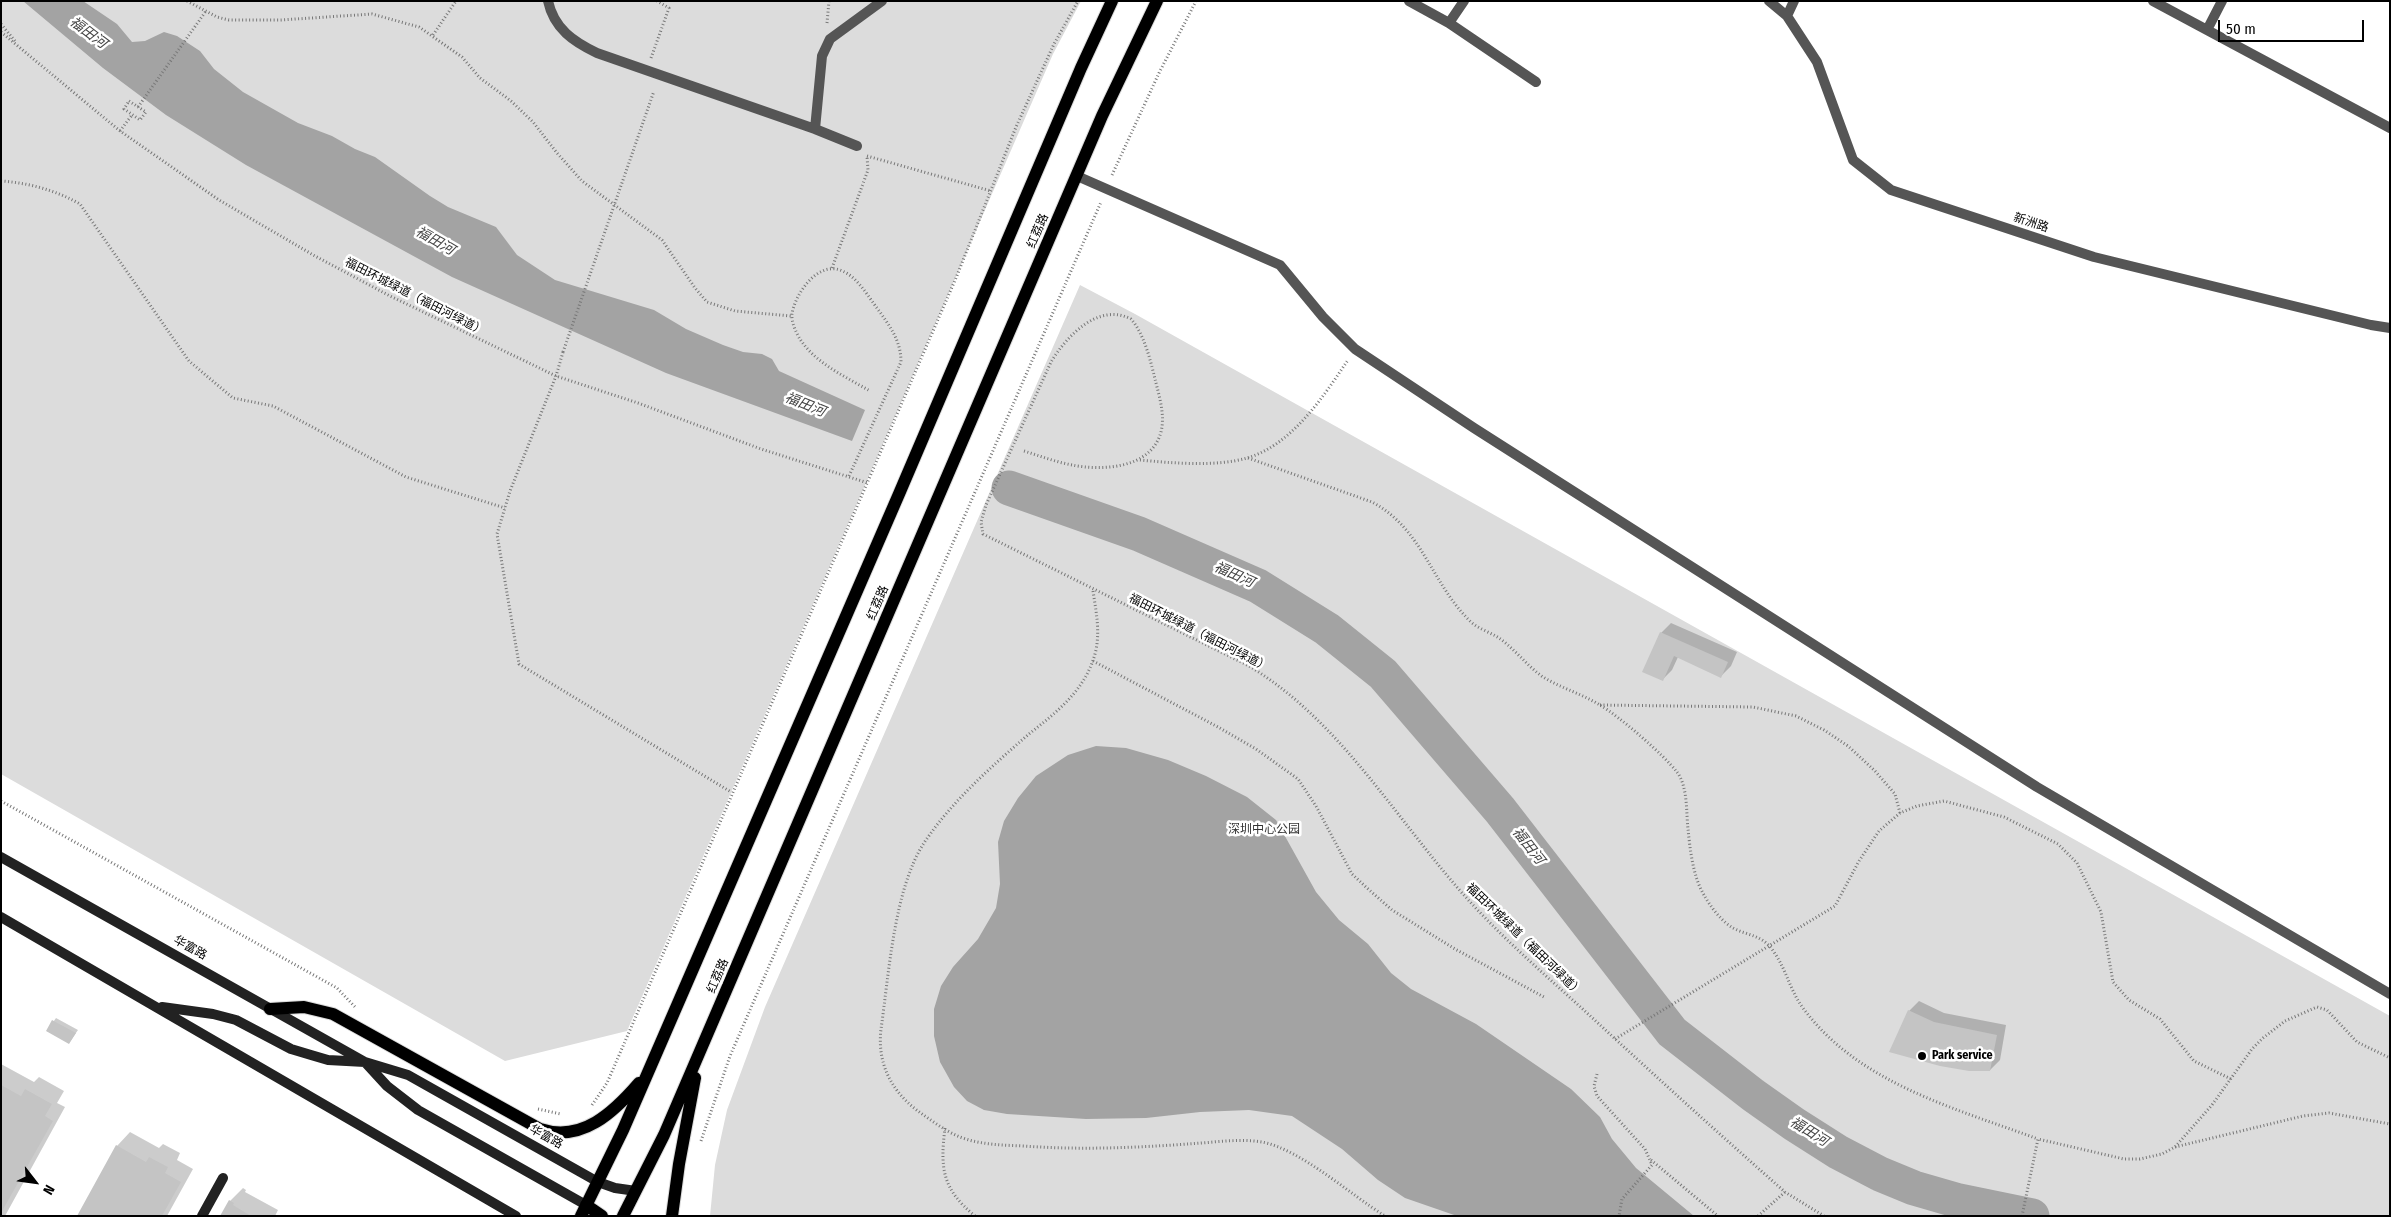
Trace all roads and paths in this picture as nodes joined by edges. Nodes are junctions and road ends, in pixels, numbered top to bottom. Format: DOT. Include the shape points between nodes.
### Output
graph roads {
  1 [pos="187,1"];
  2 [pos="456,1"];
  3 [pos="548,1"];
  4 [pos="656,1"];
  5 [pos="882,1"];
  6 [pos="1078,1"];
  7 [pos="1112,1"];
  8 [pos="1157,1"];
  9 [pos="1196,1"];
  10 [pos="1409,1"];
  11 [pos="1464,1"];
  12 [pos="1769,1"];
  13 [pos="1794,1"];
  14 [pos="2153,1"];
  15 [pos="2222,1"];
  16 [pos="206,11"];
  17 [pos="1786,16"];
  18 [pos="1449,23"];
  19 [pos="1,24"];
  20 [pos="2207,30"];
  21 [pos="1,32"];
  22 [pos="433,36"];
  23 [pos="20,46"];
  24 [pos="646,70"];
  25 [pos="1536,82"];
  26 [pos="654,91"];
  27 [pos="138,107"];
  28 [pos="132,115"];
  29 [pos="2390,128"];
  30 [pos="815,129"];
  31 [pos="120,131"];
  32 [pos="857,146"];
  33 [pos="867,156"];
  34 [pos="1077,176"];
  35 [pos="1,181"];
  36 [pos="1106,189"];
  37 [pos="991,191"];
  38 [pos="832,268"];
  39 [pos="792,316"];
  40 [pos="2390,328"];
  41 [pos="1355,349"];
  42 [pos="556,376"];
  43 [pos="870,391"];
  44 [pos="1024,451"];
  45 [pos="1248,458"];
  46 [pos="1139,460"];
  47 [pos="849,476"];
  48 [pos="868,483"];
  49 [pos="505,508"];
  50 [pos="1093,590"];
  51 [pos="1092,661"];
  52 [pos="1600,705"];
  53 [pos="731,792"];
  54 [pos="1,801"];
  55 [pos="1900,813"];
  56 [pos="1,857"];
  57 [pos="1,917"];
  58 [pos="1769,945"];
  59 [pos="2390,994"];
  60 [pos="1544,998"];
  61 [pos="156,1007"];
  62 [pos="270,1009"];
  63 [pos="358,1009"];
  64 [pos="1615,1039"];
  65 [pos="700,1053"];
  66 [pos="2390,1058"];
  67 [pos="365,1062"];
  68 [pos="648,1073"];
  69 [pos="1597,1074"];
  70 [pos="2231,1079"];
  71 [pos="531,1107"];
  72 [pos="590,1108"];
  73 [pos="568,1114"];
  74 [pos="2390,1124"];
  75 [pos="946,1128"];
  76 [pos="2038,1139"];
  77 [pos="700,1147"];
  78 [pos="2175,1147"];
  79 [pos="1651,1160"];
  80 [pos="223,1178"];
  81 [pos="598,1182"];
  82 [pos="636,1191"];
  83 [pos="1785,1192"];
  84 [pos="584,1211"];
  85 [pos="202,1216"];
  86 [pos="516,1216"];
  87 [pos="602,1216"];
  88 [pos="623,1216"];
  89 [pos="672,1216"];
  90 [pos="975,1216"];
  91 [pos="1385,1216"];
  92 [pos="1619,1216"];
  93 [pos="1718,1216"];
  94 [pos="1758,1216"];
  95 [pos="1824,1216"];
  96 [pos="2022,1216"];
  1 -- 16 [label="path"];
  2 -- 22 [label="path"];
  3 -- 24 [label="street" via="554,20 572,40 597,53"];
  4 -- 24 [label="path" via="669,8"];
  5 -- 30 [label="street" via="830,39 822,56"];
  6 -- 37 [label="path" via="1046,60"];
  7 -- 68 [label="main road, 红荔路"];
  8 -- 34 [label="main road, 红荔路"];
  9 -- 36 [label="path" via="1158,73"];
  10 -- 18 [label="street"];
  11 -- 18 [label="street"];
  12 -- 17 [label="street, 新洲路"];
  13 -- 17 [label="street"];
  14 -- 20 [label="street"];
  15 -- 20 [label="street"];
  16 -- 22 [label="path" via="217,17 249,21 372,14 419,27"];
  16 -- 27 [label="path"];
  17 -- 40 [label="street, 新洲路" via="1817,62 1853,160 1891,190 2094,257"];
  18 -- 25 [label="street"];
  19 -- 23 [label="path, 福田环城绿道（福田河绿道）"];
  20 -- 29 [label="street"];
  21 -- 23 [label="path, 福田环城绿道（福田河绿道）"];
  22 -- 39 [label="path" via="462,57 480,78 533,122 582,181 662,240 708,302 735,311"];
  23 -- 31 [label="path, 福田环城绿道（福田河绿道）"];
  24 -- 30 [label="street"];
  26 -- 42 [label="path, bridge"];
  27 -- 28 [label="path" via="146,112 140,120"];
  27 -- 28 [label="path" via="129,101 124,108"];
  28 -- 31 [label="path"];
  30 -- 32 [label="street"];
  31 -- 42 [label="path, 福田环城绿道（福田河绿道）" via="219,200 315,256 423,313"];
  32 -- 33 [label="path"];
  33 -- 37 [label="path"];
  33 -- 38 [label="path" via="868,170"];
  34 -- 36 [label="street"];
  34 -- 65 [label="main road, 红荔路"];
  35 -- 49 [label="path" via="23,183 61,194 80,204 189,361 233,398 273,406 406,477"];
  36 -- 41 [label="street" via="1280,265 1323,317"];
  36 -- 77 [label="path" via="730,1056"];
  37 -- 48 [label="path"];
  38 -- 39 [label="path" via="808,282"];
  38 -- 47 [label="path" via="846,273 862,288 890,325 901,353 901,362"];
  39 -- 43 [label="path" via="800,339 809,349 830,368"];
  41 -- 45 [label="path" via="1291,433"];
  41 -- 59 [label="street" via="2037,787"];
  42 -- 47 [label="path, 福田环城绿道（福田河绿道）" via="761,449"];
  42 -- 49 [label="path"];
  44 -- 46 [label="path" via="1091,467"];
  45 -- 46 [label="path" via="1219,462"];
  45 -- 52 [label="path" via="1388,510 1405,526 1423,551 1448,598 1472,624 1500,639 1541,675"];
  46 -- 50 [label="path, 福田环城绿道（福田河绿道）" via="1153,448 1160,432 1160,401 1136,324 1125,316 1108,316 1084,324 1060,347 981,522 983,534"];
  47 -- 48 [label="path, 福田环城绿道（福田河绿道）"];
  48 -- 72 [label="path" via="607,1084"];
  49 -- 53 [label="path" via="497,534 519,664"];
  50 -- 51 [label="path" via="1099,632"];
  50 -- 64 [label="path, 福田环城绿道（福田河绿道）" via="1249,666 1299,701 1345,749 1463,895 1514,947"];
  51 -- 60 [label="path" via="1218,727 1298,779 1352,874 1392,910 1455,950"];
  51 -- 75 [label="path" via="1076,692 1060,710 969,789 934,829 914,860 905,882 879,1045 884,1070 894,1086 914,1108"];
  52 -- 55 [label="path" via="1753,707 1796,716 1840,741 1875,771 1895,794"];
  52 -- 58 [label="path" via="1652,747 1678,773 1684,786 1696,873 1702,893 1713,909 1732,927 1750,932"];
  54 -- 63 [label="path" via="337,988"];
  55 -- 58 [label="path" via="1879,831 1835,906"];
  55 -- 70 [label="path" via="1944,801 2004,817 2058,844 2077,863 2101,912 2113,982 2128,1000 2160,1019 2194,1061"];
  56 -- 62 [label="main road, 华富路"];
  57 -- 61 [label="main road, 华富路"];
  58 -- 64 [label="path"];
  58 -- 76 [label="path" via="1786,971 1803,1008 1830,1037 1856,1058 1892,1081 1939,1104"];
  61 -- 67 [label="main road, 华富路" via="236,1020 291,1048 328,1060"];
  61 -- 86 [label="main road, 华富路"];
  62 -- 67 [label="main road, 华富路"];
  62 -- 68 [label="main road" via="304,1008 333,1014 551,1133 581,1130 598,1121 627,1098"];
  64 -- 83 [label="path, 福田环城绿道（福田河绿道）"];
  65 -- 82 [label="main road, 红荔路"];
  65 -- 89 [label="main road"];
  66 -- 70 [label="path" via="2357,1042 2326,1010 2317,1007 2274,1029 2252,1049"];
  67 -- 81 [label="main road, 华富路" via="408,1075"];
  67 -- 84 [label="main road, 华富路" via="387,1086 418,1110"];
  68 -- 81 [label="main road, 红荔路"];
  69 -- 79 [label="path" via="1594,1086 1597,1096 1646,1149"];
  70 -- 78 [label="path"];
  71 -- 73 [label="path"];
  74 -- 78 [label="path" via="2330,1113 2303,1116"];
  75 -- 90 [label="path" via="942,1158 944,1174 955,1195"];
  75 -- 91 [label="path" via="961,1137 985,1144 1112,1149 1234,1140 1264,1142 1299,1158"];
  76 -- 78 [label="path" via="2124,1159 2152,1157"];
  76 -- 96 [label="path"];
  79 -- 92 [label="path" via="1648,1172 1622,1199"];
  79 -- 93 [label="path"];
  80 -- 85 [label="main road"];
  81 -- 82 [label="main road, 华富路"];
  81 -- 84 [label="main road, 红荔路"];
  82 -- 88 [label="main road, 红荔路"];
  83 -- 94 [label="path"];
  83 -- 95 [label="path, 福田环城绿道（福田河绿道）"];
  84 -- 87 [label="main road, 华富路"];
}
